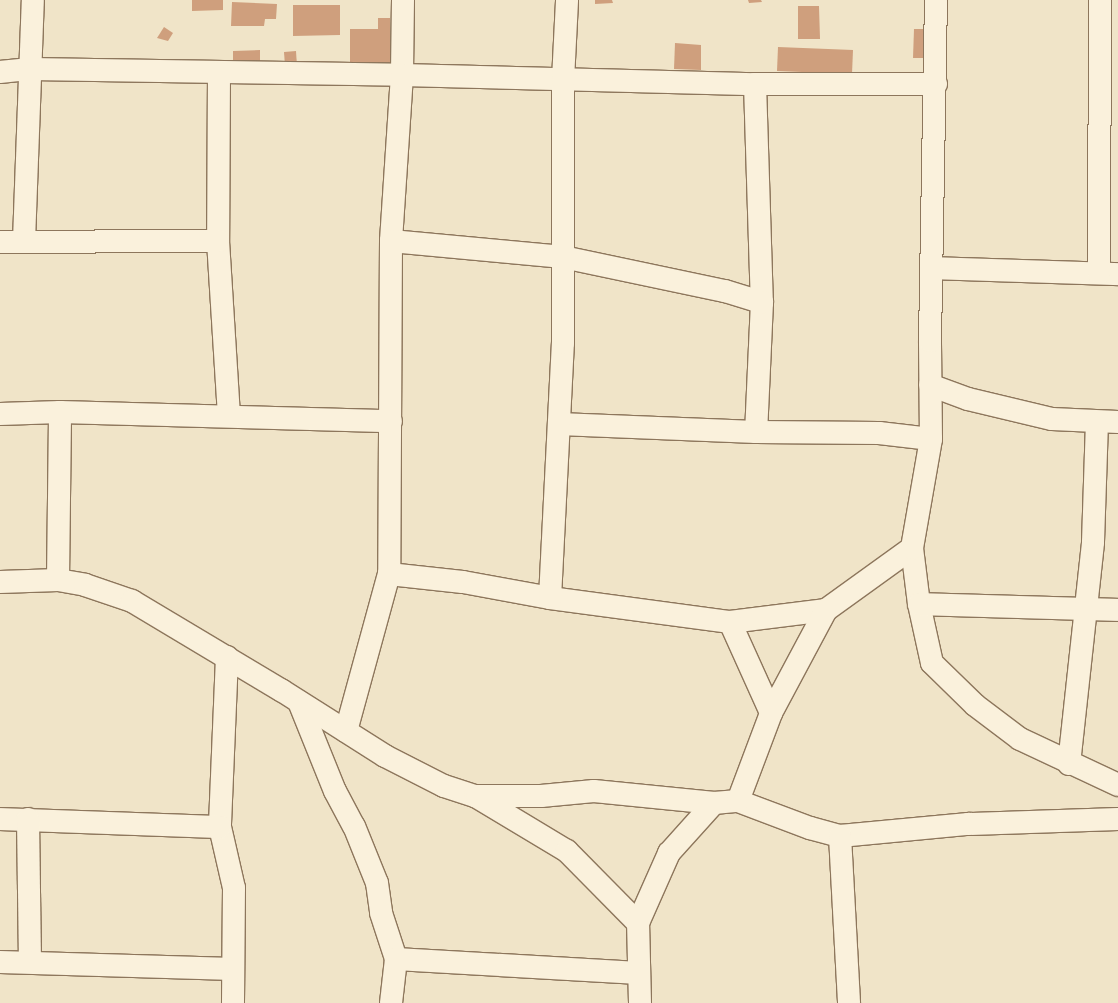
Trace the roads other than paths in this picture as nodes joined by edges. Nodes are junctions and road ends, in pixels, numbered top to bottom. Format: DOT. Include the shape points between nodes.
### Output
graph roads {
  1 [pos="33,0"];
  2 [pos="403,0"];
  3 [pos="567,0"];
  4 [pos="936,0"];
  5 [pos="1100,0"];
  6 [pos="30,69"];
  7 [pos="0,72"];
  8 [pos="219,73"];
  9 [pos="402,75"];
  10 [pos="563,80"];
  11 [pos="755,84"];
  12 [pos="936,84"];
  13 [pos="24,241"];
  14 [pos="218,241"];
  15 [pos="391,241"];
  16 [pos="0,242"];
  17 [pos="563,257"];
  18 [pos="933,268"];
  19 [pos="1109,273"];
  20 [pos="762,302"];
  21 [pos="930,385"];
  22 [pos="60,412"];
  23 [pos="0,414"];
  24 [pos="229,416"];
  25 [pos="391,421"];
  26 [pos="1108,422"];
  27 [pos="559,424"];
  28 [pos="756,432"];
  29 [pos="931,439"];
  30 [pos="912,548"];
  31 [pos="389,574"];
  32 [pos="58,580"];
  33 [pos="0,582"];
  34 [pos="550,598"];
  35 [pos="919,604"];
  36 [pos="826,610"];
  37 [pos="1084,610"];
  38 [pos="1118,610"];
  39 [pos="730,622"];
  40 [pos="227,657"];
  41 [pos="299,702"];
  42 [pos="772,713"];
  43 [pos="346,731"];
  44 [pos="1069,764"];
  45 [pos="1118,785"];
  46 [pos="475,796"];
  47 [pos="738,801"];
  48 [pos="714,803"];
  49 [pos="0,818"];
  50 [pos="28,819"];
  51 [pos="1118,819"];
  52 [pos="220,828"];
  53 [pos="840,836"];
  54 [pos="638,923"];
  55 [pos="396,959"];
  56 [pos="0,962"];
  57 [pos="30,962"];
  58 [pos="233,969"];
  59 [pos="639,973"];
  60 [pos="233,1003"];
  61 [pos="391,1003"];
  62 [pos="640,1003"];
  63 [pos="849,1003"];
  1 -- 6 [label="street"];
  2 -- 9 [label="street"];
  3 -- 10 [label="street"];
  4 -- 12 [label="street"];
  5 -- 19 [label="street"];
  6 -- 7 [label="street"];
  6 -- 8 [label="street"];
  6 -- 13 [label="street"];
  8 -- 9 [label="street"];
  8 -- 14 [label="street"];
  9 -- 10 [label="street"];
  9 -- 15 [label="street"];
  10 -- 11 [label="street"];
  10 -- 17 [label="street"];
  11 -- 12 [label="street"];
  11 -- 20 [label="street"];
  12 -- 18 [label="street"];
  13 -- 14 [label="street"];
  13 -- 16 [label="street"];
  14 -- 24 [label="street"];
  15 -- 17 [label="street"];
  15 -- 25 [label="street"];
  17 -- 20 [label="street" via="725,290"];
  17 -- 27 [label="street"];
  18 -- 19 [label="street"];
  18 -- 21 [label="street"];
  20 -- 28 [label="street"];
  21 -- 26 [label="street" via="968,399 1052,419"];
  21 -- 29 [label="street"];
  22 -- 23 [label="street"];
  22 -- 24 [label="street"];
  22 -- 32 [label="street"];
  24 -- 25 [label="street"];
  25 -- 31 [label="street"];
  26 -- 37 [label="street"];
  27 -- 28 [label="street"];
  27 -- 34 [label="street"];
  28 -- 29 [label="street" via="879,433"];
  29 -- 30 [label="street"];
  30 -- 35 [label="street"];
  30 -- 36 [label="street"];
  31 -- 34 [label="street" via="463,582"];
  31 -- 43 [label="street"];
  32 -- 33 [label="street"];
  32 -- 40 [label="street" via="93,587 132,601"];
  34 -- 39 [label="street"];
  35 -- 37 [label="street"];
  35 -- 44 [label="street" via="932,663 975,705 1020,739"];
  36 -- 39 [label="street"];
  36 -- 42 [label="street"];
  37 -- 38 [label="street"];
  37 -- 44 [label="street"];
  39 -- 42 [label="street"];
  40 -- 41 [label="street"];
  40 -- 52 [label="street"];
  41 -- 43 [label="street"];
  41 -- 55 [label="street" via="377,884 381,913"];
  42 -- 47 [label="street"];
  43 -- 46 [label="street" via="385,756 444,786"];
  44 -- 45 [label="street"];
  46 -- 48 [label="street" via="541,796 594,791"];
  46 -- 54 [label="street" via="567,851"];
  47 -- 48 [label="street"];
  47 -- 53 [label="street"];
  48 -- 54 [label="street" via="669,853"];
  49 -- 50 [label="street"];
  50 -- 52 [label="street"];
  50 -- 57 [label="street"];
  51 -- 53 [label="street" via="968,824"];
  52 -- 58 [label="street" via="234,888"];
  53 -- 63 [label="street"];
  54 -- 59 [label="street"];
  55 -- 59 [label="street"];
  55 -- 61 [label="street"];
  56 -- 57 [label="street"];
  57 -- 58 [label="street"];
  58 -- 60 [label="street"];
  59 -- 62 [label="street"];
}
